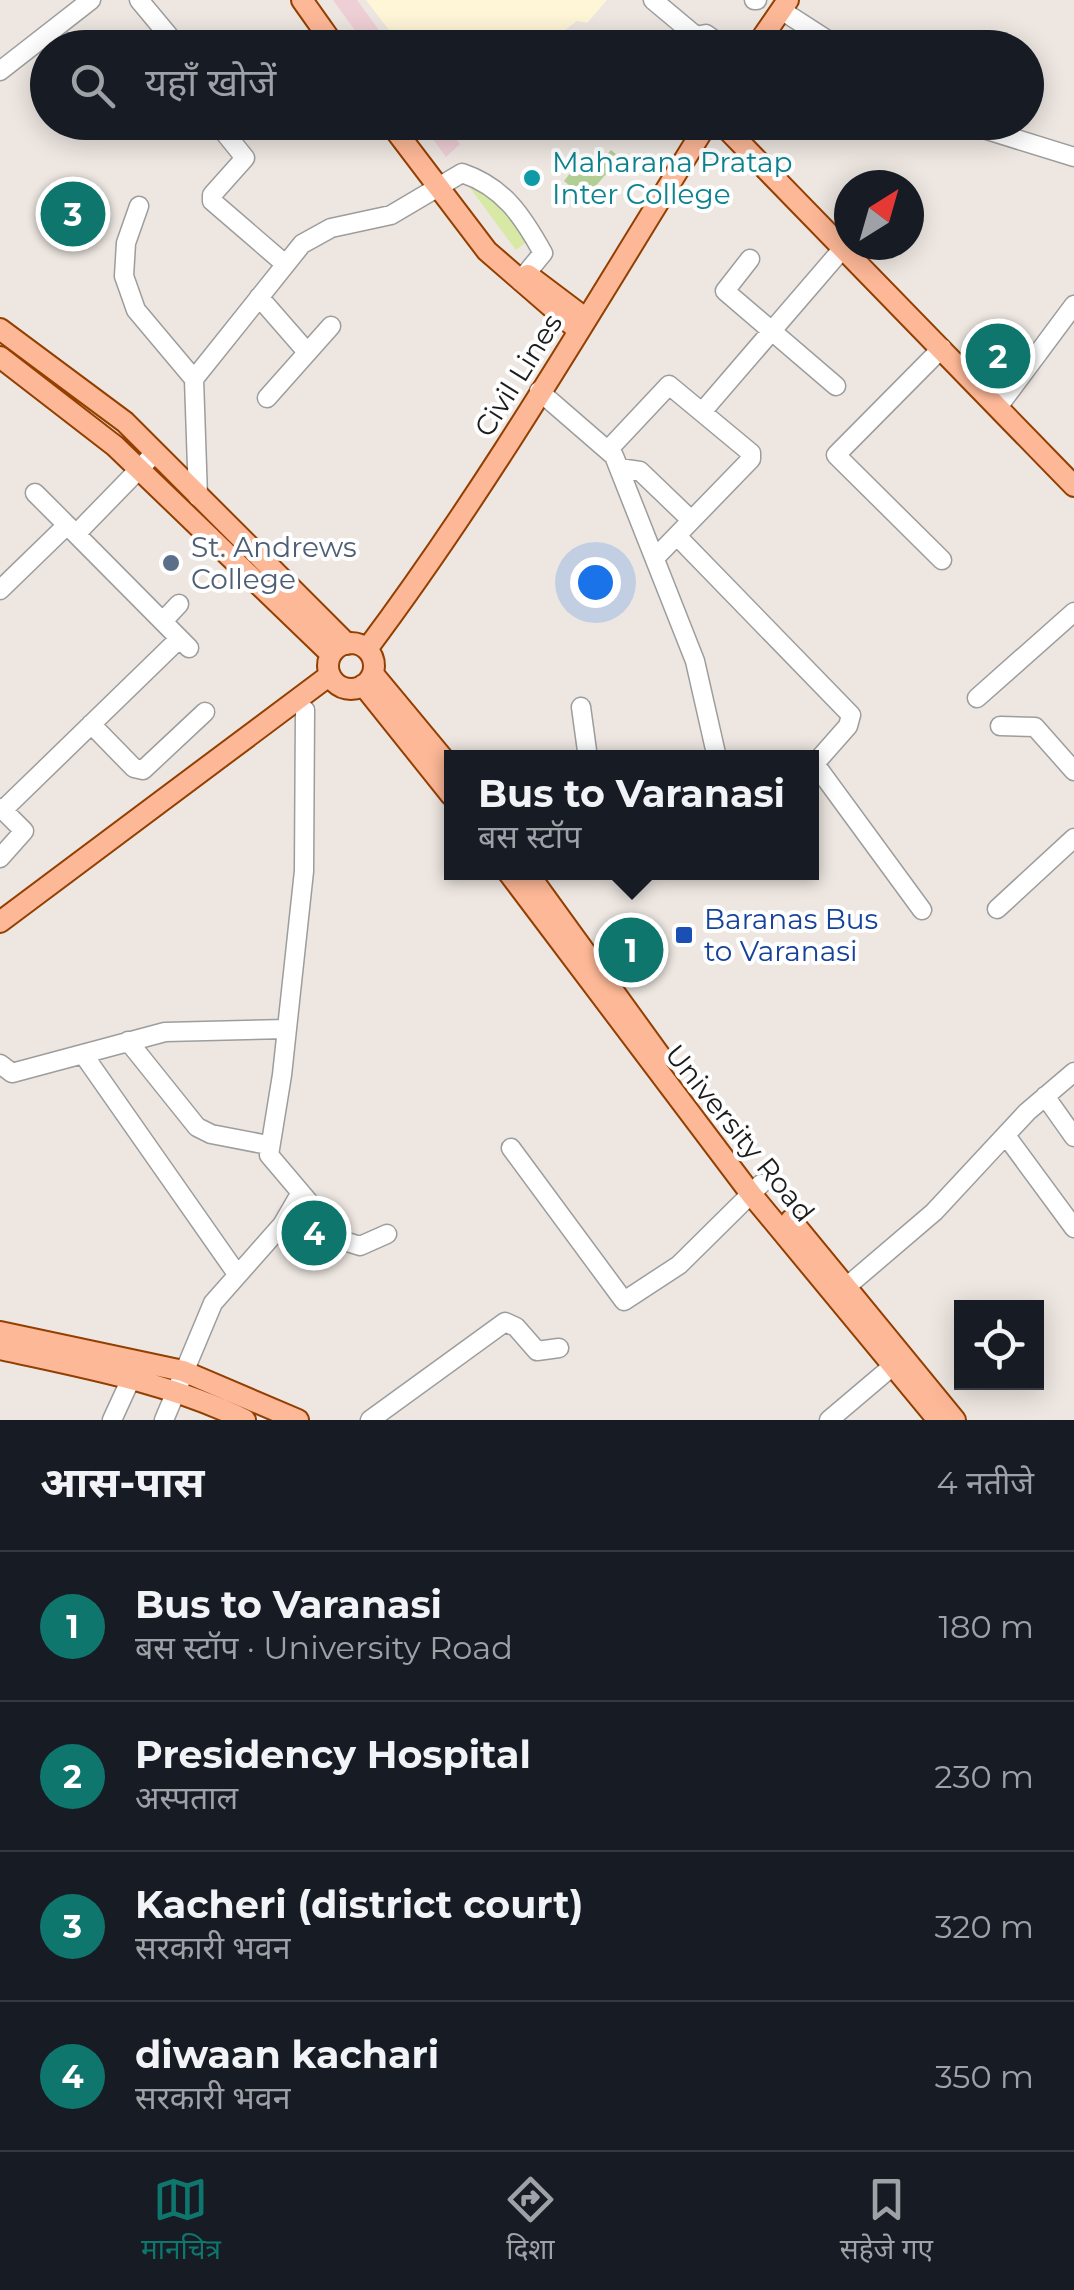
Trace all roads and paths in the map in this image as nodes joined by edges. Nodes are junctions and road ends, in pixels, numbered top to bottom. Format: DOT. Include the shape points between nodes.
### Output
graph roads {
  1 [pos="92,0"];
  2 [pos="139,0"];
  3 [pos="302,0"];
  4 [pos="317,0"];
  5 [pos="653,0"];
  6 [pos="784,5"];
  7 [pos="54,30"];
  8 [pos="164,30"];
  9 [pos="323,30"];
  10 [pos="338,30"];
  11 [pos="689,30"];
  12 [pos="768,30"];
  13 [pos="817,30"];
  14 [pos="30,49"];
  15 [pos="0,72"];
  16 [pos="232,140"];
  17 [pos="404,140"];
  18 [pos="415,140"];
  19 [pos="697,140"];
  20 [pos="738,140"];
  21 [pos="1019,140"];
  22 [pos="1074,157"];
  23 [pos="443,187"];
  24 [pos="139,206"];
  25 [pos="834,238"];
  26 [pos="750,259"];
  27 [pos="834,259"];
  28 [pos="856,260"];
  29 [pos="285,264"];
  30 [pos="523,278"];
  31 [pos="259,297"];
  32 [pos="1074,305"];
  33 [pos="582,324"];
  34 [pos="331,326"];
  35 [pos="0,329"];
  36 [pos="772,330"];
  37 [pos="942,348"];
  38 [pos="308,352"];
  39 [pos="0,357"];
  40 [pos="194,379"];
  41 [pos="836,386"];
  42 [pos="539,391"];
  43 [pos="267,398"];
  44 [pos="998,407"];
  45 [pos="702,412"];
  46 [pos="608,450"];
  47 [pos="156,452"];
  48 [pos="618,468"];
  49 [pos="140,469"];
  50 [pos="1074,486"];
  51 [pos="35,493"];
  52 [pos="198,496"];
  53 [pos="692,520"];
  54 [pos="72,529"];
  55 [pos="677,536"];
  56 [pos="655,558"];
  57 [pos="942,560"];
  58 [pos="0,590"];
  59 [pos="179,604"];
  60 [pos="1074,612"];
  61 [pos="163,621"];
  62 [pos="343,661"];
  63 [pos="368,679"];
  64 [pos="977,698"];
  65 [pos="580,706"];
  66 [pos="305,710"];
  67 [pos="205,712"];
  68 [pos="91,724"];
  69 [pos="1000,726"];
  70 [pos="249,740"];
  71 [pos="587,750"];
  72 [pos="715,750"];
  73 [pos="819,759"];
  74 [pos="444,760"];
  75 [pos="1074,771"];
  76 [pos="819,774"];
  77 [pos="444,786"];
  78 [pos="1,809"];
  79 [pos="1074,838"];
  80 [pos="0,858"];
  81 [pos="526,880"];
  82 [pos="997,909"];
  83 [pos="922,910"];
  84 [pos="0,922"];
  85 [pos="288,1029"];
  86 [pos="128,1042"];
  87 [pos="83,1054"];
  88 [pos="0,1064"];
  89 [pos="1074,1072"];
  90 [pos="1045,1096"];
  91 [pos="1074,1136"];
  92 [pos="1007,1137"];
  93 [pos="268,1145"];
  94 [pos="511,1148"];
  95 [pos="756,1189"];
  96 [pos="300,1194"];
  97 [pos="1074,1228"];
  98 [pos="387,1234"];
  99 [pos="237,1274"];
  100 [pos="841,1291"];
  101 [pos="0,1332"];
  102 [pos="558,1348"];
  103 [pos="0,1349"];
  104 [pos="898,1360"];
  105 [pos="135,1370"];
  106 [pos="183,1371"];
  107 [pos="174,1394"];
  108 [pos="112,1420"];
  109 [pos="164,1420"];
  110 [pos="245,1420"];
  111 [pos="298,1420"];
  112 [pos="370,1420"];
  113 [pos="829,1420"];
  114 [pos="938,1420"];
  115 [pos="956,1420"];
  1 -- 7 [label="street"];
  2 -- 8 [label="street"];
  3 -- 9 [label="main road"];
  4 -- 10 [label="main road"];
  5 -- 11 [label="street"];
  6 -- 12 [label="main road"];
  6 -- 13 [label="street"];
  14 -- 15 [label="street"];
  16 -- 29 [label="street" via="244,158 212,201"];
  17 -- 23 [label="main road"];
  18 -- 23 [label="main road"];
  19 -- 33 [label="main road, Civil Lines"];
  20 -- 25 [label="main road"];
  21 -- 22 [label="street"];
  23 -- 29 [label="street" via="391,215 314,236"];
  23 -- 30 [label="main road"];
  23 -- 30 [label="street" via="462,174 507,193 543,253"];
  24 -- 40 [label="street" via="126,244 128,294"];
  26 -- 36 [label="street" via="725,291"];
  27 -- 36 [label="street"];
  28 -- 37 [label="main road"];
  29 -- 31 [label="street"];
  30 -- 33 [label="main road"];
  31 -- 38 [label="street"];
  31 -- 40 [label="street"];
  32 -- 44 [label="street"];
  33 -- 42 [label="main road, Civil Lines"];
  34 -- 38 [label="street"];
  35 -- 47 [label="main road"];
  36 -- 41 [label="street"];
  36 -- 45 [label="street"];
  37 -- 44 [label="main road"];
  37 -- 57 [label="street" via="836,454"];
  38 -- 43 [label="street"];
  39 -- 49 [label="main road"];
  40 -- 52 [label="street"];
  42 -- 46 [label="street"];
  42 -- 62 [label="main road, Civil Lines" via="425,572"];
  44 -- 50 [label="main road"];
  45 -- 46 [label="street" via="673,386 664,386"];
  45 -- 53 [label="street" via="752,456"];
  46 -- 48 [label="street"];
  47 -- 49 [label="street"];
  47 -- 52 [label="main road"];
  48 -- 53 [label="street" via="640,471"];
  48 -- 56 [label="street"];
  49 -- 54 [label="street"];
  49 -- 62 [label="main road"];
  51 -- 54 [label="street"];
  52 -- 62 [label="main road"];
  53 -- 55 [label="street"];
  54 -- 58 [label="street"];
  54 -- 61 [label="street"];
  55 -- 56 [label="street"];
  55 -- 73 [label="street" via="850,715"];
  56 -- 72 [label="street" via="695,661"];
  59 -- 61 [label="street"];
  60 -- 64 [label="street"];
  61 -- 68 [label="street" via="184,644"];
  62 -- 63 [label="main road"];
  62 -- 63 [label="main road" via="373,658"];
  62 -- 66 [label="main road"];
  62 -- 70 [label="main road"];
  63 -- 74 [label="main road"];
  63 -- 77 [label="main road"];
  65 -- 71 [label="street"];
  66 -- 70 [label="main road"];
  66 -- 85 [label="street" via="304,871"];
  67 -- 68 [label="street" via="144,770 134,768"];
  68 -- 78 [label="street"];
  69 -- 75 [label="street" via="1035,727"];
  70 -- 84 [label="main road"];
  76 -- 83 [label="street"];
  78 -- 80 [label="street" via="24,831"];
  79 -- 82 [label="street"];
  81 -- 95 [label="main road, University Road"];
  85 -- 86 [label="street" via="175,1031"];
  85 -- 93 [label="street"];
  86 -- 87 [label="street"];
  86 -- 93 [label="street" via="197,1126"];
  87 -- 88 [label="street" via="12,1073"];
  87 -- 99 [label="street"];
  89 -- 90 [label="street"];
  90 -- 91 [label="street"];
  90 -- 92 [label="street"];
  92 -- 97 [label="street"];
  92 -- 100 [label="street" via="934,1212"];
  93 -- 96 [label="street" via="273,1164"];
  94 -- 95 [label="street" via="624,1301 679,1265"];
  95 -- 100 [label="main road, University Road"];
  96 -- 98 [label="street" via="348,1244"];
  96 -- 99 [label="street" via="282,1225"];
  99 -- 106 [label="street" via="213,1303"];
  100 -- 104 [label="main road, University Road"];
  101 -- 105 [label="main road"];
  102 -- 112 [label="street" via="536,1351 505,1322"];
  103 -- 105 [label="main road"];
  104 -- 113 [label="street"];
  104 -- 114 [label="main road, University Road"];
  104 -- 115 [label="main road, University Road"];
  105 -- 106 [label="main road"];
  105 -- 107 [label="main road"];
  105 -- 108 [label="street"];
  106 -- 107 [label="street"];
  106 -- 111 [label="main road"];
  107 -- 109 [label="street"];
  107 -- 110 [label="main road"];
}
